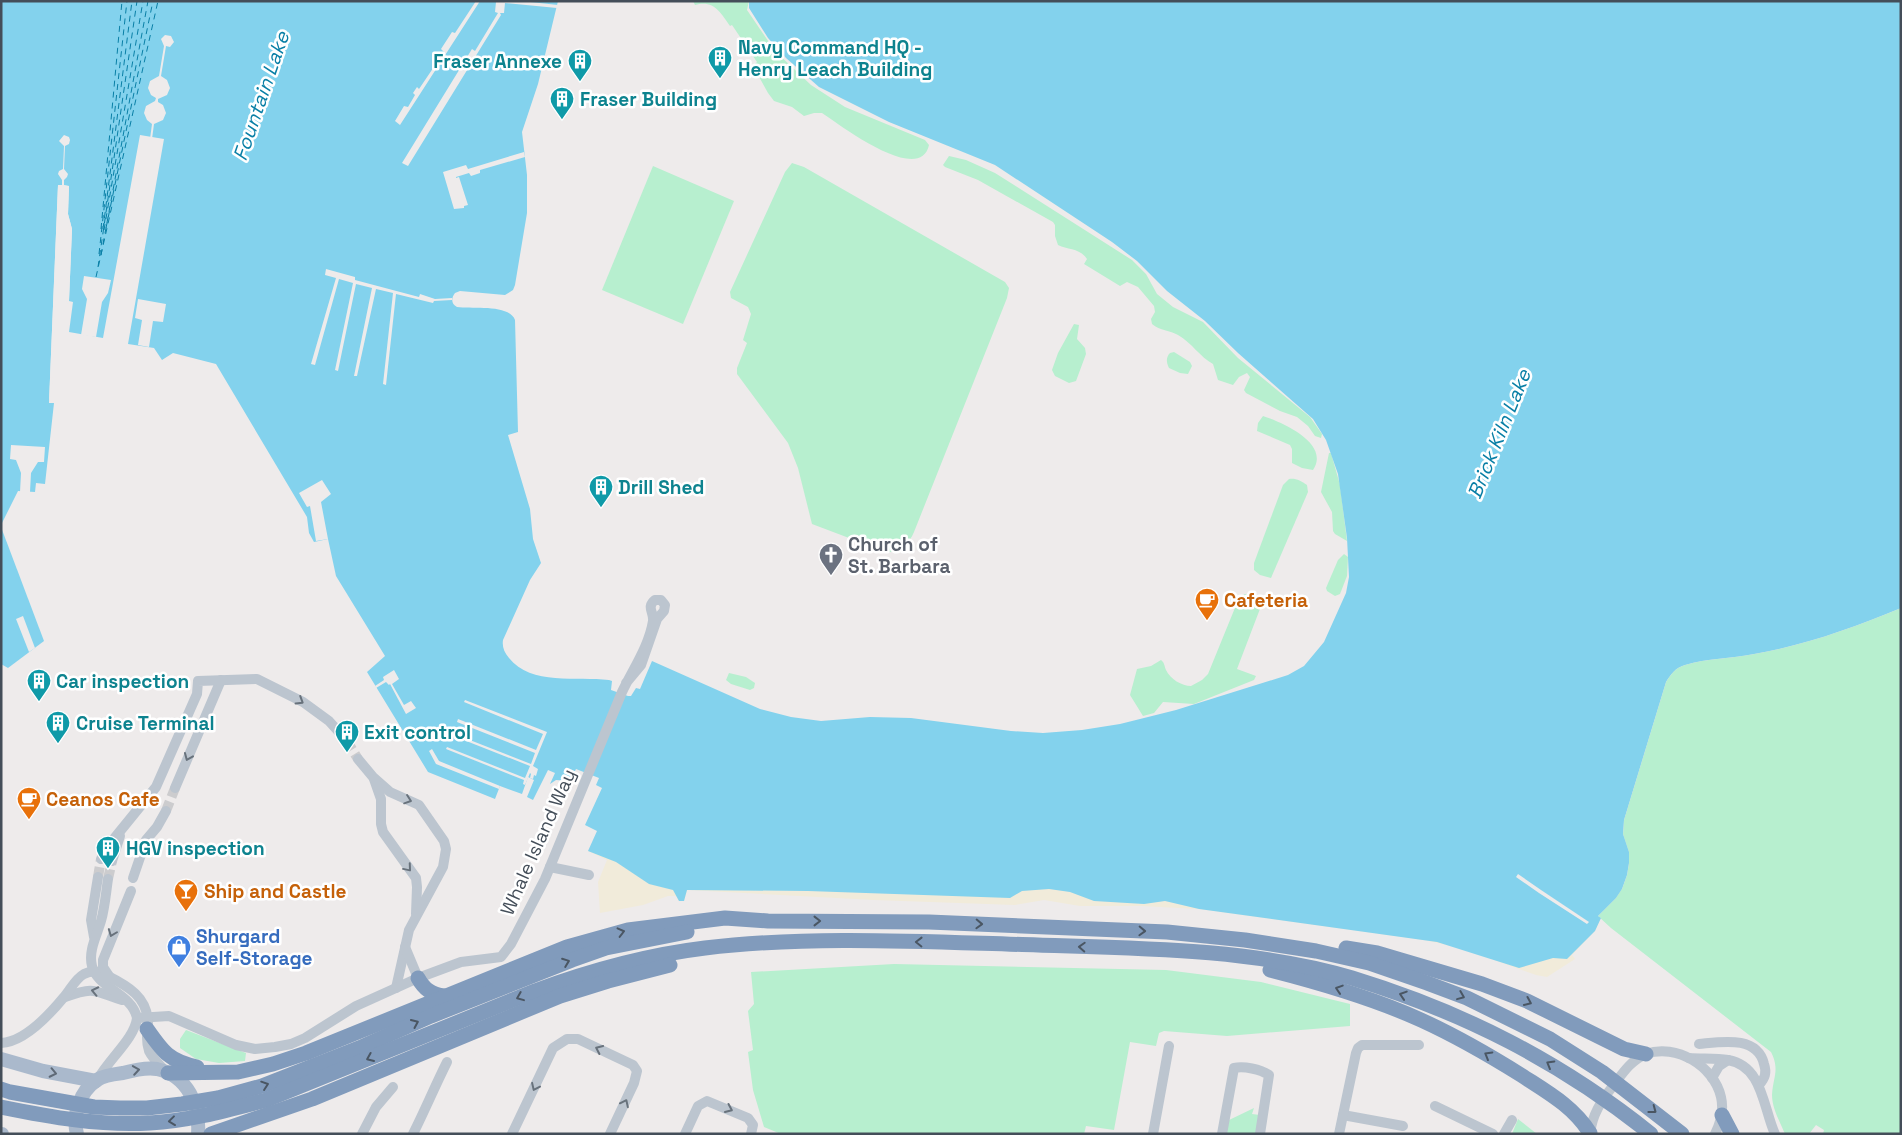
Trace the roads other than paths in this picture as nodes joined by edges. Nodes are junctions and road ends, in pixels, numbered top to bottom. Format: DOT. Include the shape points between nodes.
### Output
graph roads {
  1 [pos="221,680"];
  2 [pos="626,683"];
  3 [pos="347,742"];
  4 [pos="358,759"];
  5 [pos="373,777"];
  6 [pos="175,788"];
  7 [pos="166,811"];
  8 [pos="107,860"];
  9 [pos="550,866"];
  10 [pos="589,875"];
  11 [pos="103,878"];
  12 [pos="133,878"];
  13 [pos="131,891"];
  14 [pos="415,917"];
  15 [pos="768,920"];
  16 [pos="1245,940"];
  17 [pos="772,943"];
  18 [pos="404,946"];
  19 [pos="1200,953"];
  20 [pos="94,971"];
  21 [pos="109,976"];
  22 [pos="418,978"];
  23 [pos="396,988"];
  24 [pos="444,996"];
  25 [pos="65,997"];
  26 [pos="126,1001"];
  27 [pos="137,1018"];
  28 [pos="148,1023"];
  29 [pos="1,1043"];
  30 [pos="1699,1044"];
  31 [pos="1419,1045"];
  32 [pos="1169,1046"];
  33 [pos="1646,1054"];
  34 [pos="1690,1058"];
  35 [pos="1,1059"];
  36 [pos="1728,1060"];
  37 [pos="447,1062"];
  38 [pos="254,1068"];
  39 [pos="167,1073"];
  40 [pos="1712,1078"];
  41 [pos="97,1080"];
  42 [pos="1759,1085"];
  43 [pos="393,1087"];
  44 [pos="1,1089"];
  45 [pos="219,1105"];
  46 [pos="1,1107"];
  47 [pos="1441,1111"];
  48 [pos="1343,1115"];
  49 [pos="1722,1115"];
  50 [pos="1512,1120"];
  51 [pos="1397,1128"];
  52 [pos="1590,1133"];
  53 [pos="77,1134"];
  54 [pos="198,1134"];
  55 [pos="211,1134"];
  56 [pos="362,1134"];
  57 [pos="413,1134"];
  58 [pos="512,1134"];
  59 [pos="610,1134"];
  60 [pos="685,1134"];
  61 [pos="751,1134"];
  62 [pos="1153,1134"];
  63 [pos="1222,1134"];
  64 [pos="1260,1134"];
  65 [pos="1339,1134"];
  66 [pos="1494,1134"];
  67 [pos="1504,1134"];
  68 [pos="1651,1134"];
  69 [pos="1682,1134"];
  70 [pos="1715,1134"];
  71 [pos="1732,1134"];
  72 [pos="1775,1134"];
  1 -- 3 [label="street, one-way" via="257,678 303,702 329,721"];
  1 -- 6 [label="street, one-way"];
  1 -- 8 [label="street" via="198,681 197,694 158,783 125,824"];
  2 -- 2 [label="street" via="639,660 656,613 654,629 641,665"];
  2 -- 9 [label="street, Whale Island Way"];
  4 -- 5 [label="street"];
  5 -- 14 [label="street, one-way" via="382,800 383,832 416,878"];
  5 -- 14 [label="street, one-way" via="395,795 419,805 445,845 443,868"];
  7 -- 12 [label="street" via="146,840"];
  9 -- 10 [label="street"];
  9 -- 22 [label="street, Whale Island Way" via="511,944 501,957 462,962"];
  11 -- 20 [label="street" via="91,920"];
  13 -- 21 [label="street, one-way" via="103,960"];
  14 -- 18 [label="street"];
  15 -- 16 [label="highway, one-way" via="1127,930"];
  24 -- 15 [label="highway, one-way" via="567,947 628,930 725,918"];
  45 -- 15 [label="highway, one-way" via="522,978 606,948"];
  16 -- 33 [label="highway, one-way" via="1330,945 1377,953 1430,968 1527,1001 1620,1047"];
  16 -- 69 [label="highway, one-way" via="1369,963 1467,998 1550,1039 1602,1072"];
  19 -- 17 [label="highway, one-way" via="924,942"];
  17 -- 45 [label="highway, one-way" via="702,949 571,978 266,1100"];
  17 -- 55 [label="highway" via="659,967 560,996 312,1099"];
  18 -- 22 [label="street"];
  18 -- 23 [label="street"];
  52 -- 19 [label="highway, one-way" via="1566,1104 1491,1057 1420,1020 1324,984"];
  68 -- 19 [label="highway, one-way" via="1569,1075 1497,1034 1424,1002 1300,966"];
  20 -- 21 [label="street"];
  20 -- 25 [label="street" via="80,977"];
  20 -- 26 [label="street"];
  21 -- 28 [label="street" via="139,997 145,1006"];
  22 -- 23 [label="street, Whale Island Way"];
  22 -- 24 [label="highway" via="431,993"];
  23 -- 28 [label="street, Whale Island Way" via="356,1006 304,1038 275,1047 255,1049 236,1045 169,1016"];
  24 -- 38 [label="highway" via="306,1053"];
  26 -- 25 [label="street, one-way" via="90,990"];
  25 -- 29 [label="street" via="22,1037"];
  26 -- 27 [label="street" via="134,1008"];
  27 -- 28 [label="street, Whale Island Way"];
  27 -- 41 [label="street" via="130,1036"];
  28 -- 38 [label="highway" via="166,1054 178,1062 208,1068"];
  28 -- 39 [label="street" via="150,1051"];
  30 -- 42 [label="street" via="1730,1042 1752,1048 1759,1053 1766,1072"];
  31 -- 48 [label="street" via="1357,1043"];
  32 -- 62 [label="street"];
  33 -- 34 [label="street" via="1674,1052"];
  33 -- 52 [label="street" via="1630,1064 1608,1093 1592,1120"];
  34 -- 36 [label="street"];
  34 -- 40 [label="street"];
  35 -- 41 [label="main road, one-way" via="43,1071"];
  36 -- 40 [label="street" via="1719,1066"];
  36 -- 42 [label="street" via="1746,1068"];
  37 -- 57 [label="street"];
  38 -- 39 [label="highway" via="228,1074"];
  41 -- 39 [label="main road, one-way" via="144,1069"];
  39 -- 54 [label="main road" via="191,1092"];
  40 -- 49 [label="street" via="1721,1096"];
  41 -- 53 [label="main road" via="78,1104"];
  42 -- 72 [label="street"];
  43 -- 56 [label="street" via="376,1108"];
  44 -- 45 [label="highway" via="94,1107"];
  45 -- 46 [label="highway, one-way" via="179,1120 149,1123 91,1122"];
  47 -- 66 [label="street"];
  48 -- 51 [label="street"];
  48 -- 65 [label="street"];
  49 -- 70 [label="street"];
  49 -- 71 [label="highway"];
  50 -- 67 [label="street"];
  59 -- 58 [label="street, one-way" via="638,1072 633,1065 578,1039 563,1041 553,1048"];
  60 -- 61 [label="street, one-way" via="698,1106 707,1101 744,1116 752,1123"];
  63 -- 64 [label="street" via="1234,1068 1240,1067 1269,1075"];
}
